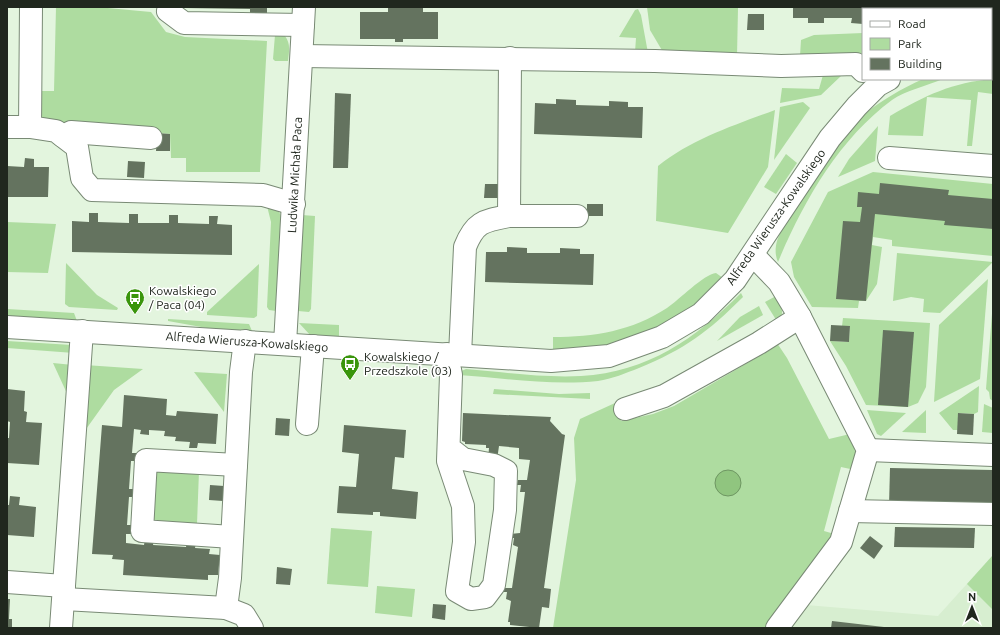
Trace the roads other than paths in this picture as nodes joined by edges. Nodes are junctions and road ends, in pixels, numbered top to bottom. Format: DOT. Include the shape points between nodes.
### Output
graph roads {
  1 [pos="31,7"];
  2 [pos="168,7"];
  3 [pos="304,16"];
  4 [pos="302,56"];
  5 [pos="510,58"];
  6 [pos="862,68"];
  7 [pos="874,80"];
  8 [pos="7,127"];
  9 [pos="30,127"];
  10 [pos="63,136"];
  11 [pos="151,138"];
  12 [pos="889,158"];
  13 [pos="993,166"];
  14 [pos="294,204"];
  15 [pos="509,216"];
  16 [pos="578,216"];
  17 [pos="753,255"];
  18 [pos="800,317"];
  19 [pos="7,327"];
  20 [pos="82,331"];
  21 [pos="245,341"];
  22 [pos="285,344"];
  23 [pos="314,346"];
  24 [pos="454,354"];
  25 [pos="625,408"];
  26 [pos="308,424"];
  27 [pos="449,448"];
  28 [pos="868,450"];
  29 [pos="993,455"];
  30 [pos="236,465"];
  31 [pos="850,511"];
  32 [pos="993,514"];
  33 [pos="232,537"];
  34 [pos="7,582"];
  35 [pos="64,593"];
  36 [pos="226,608"];
  37 [pos="62,628"];
  38 [pos="252,628"];
  39 [pos="777,628"];
  1 -- 9 [label="street"];
  2 -- 3 [label="street" via="168,11 184,23"];
  3 -- 4 [label="street, Ludwika Michała Paca"];
  4 -- 5 [label="street"];
  4 -- 14 [label="street, Ludwika Michała Paca"];
  5 -- 6 [label="street" via="781,66 856,64"];
  5 -- 15 [label="street"];
  7 -- 17 [label="street, Alfreda Wierusza-Kowalskiego" via="857,106 830,138"];
  8 -- 9 [label="street"];
  9 -- 10 [label="street" via="56,131"];
  10 -- 11 [label="street" via="71,132"];
  10 -- 14 [label="street" via="77,147 82,178 92,190 263,195"];
  12 -- 13 [label="street"];
  14 -- 22 [label="street, Ludwika Michała Paca"];
  15 -- 16 [label="street"];
  15 -- 24 [label="street" via="485,220 471,232 465,247"];
  17 -- 18 [label="street" via="779,282"];
  17 -- 24 [label="street, Alfreda Wierusza-Kowalskiego" via="735,280 701,314 662,337 610,356 551,361"];
  18 -- 25 [label="street" via="759,344 664,396"];
  18 -- 28 [label="street"];
  19 -- 20 [label="street, Alfreda Wierusza-Kowalskiego"];
  20 -- 21 [label="street, Alfreda Wierusza-Kowalskiego"];
  20 -- 35 [label="street"];
  21 -- 22 [label="street, Alfreda Wierusza-Kowalskiego"];
  21 -- 30 [label="street"];
  22 -- 23 [label="street, Alfreda Wierusza-Kowalskiego"];
  23 -- 24 [label="street, Alfreda Wierusza-Kowalskiego"];
  23 -- 26 [label="street"];
  24 -- 27 [label="street"];
  27 -- 27 [label="street" via="448,461 462,506 464,542 457,591 471,599 485,597 494,585 505,510 506,471 494,465 462,459"];
  28 -- 29 [label="street"];
  28 -- 31 [label="street"];
  30 -- 33 [label="street"];
  30 -- 33 [label="street" via="146,460 142,531"];
  31 -- 32 [label="street"];
  31 -- 39 [label="street" via="840,542"];
  33 -- 36 [label="street"];
  34 -- 35 [label="street"];
  35 -- 36 [label="street"];
  35 -- 37 [label="street"];
  36 -- 38 [label="street" via="244,615"];
}
